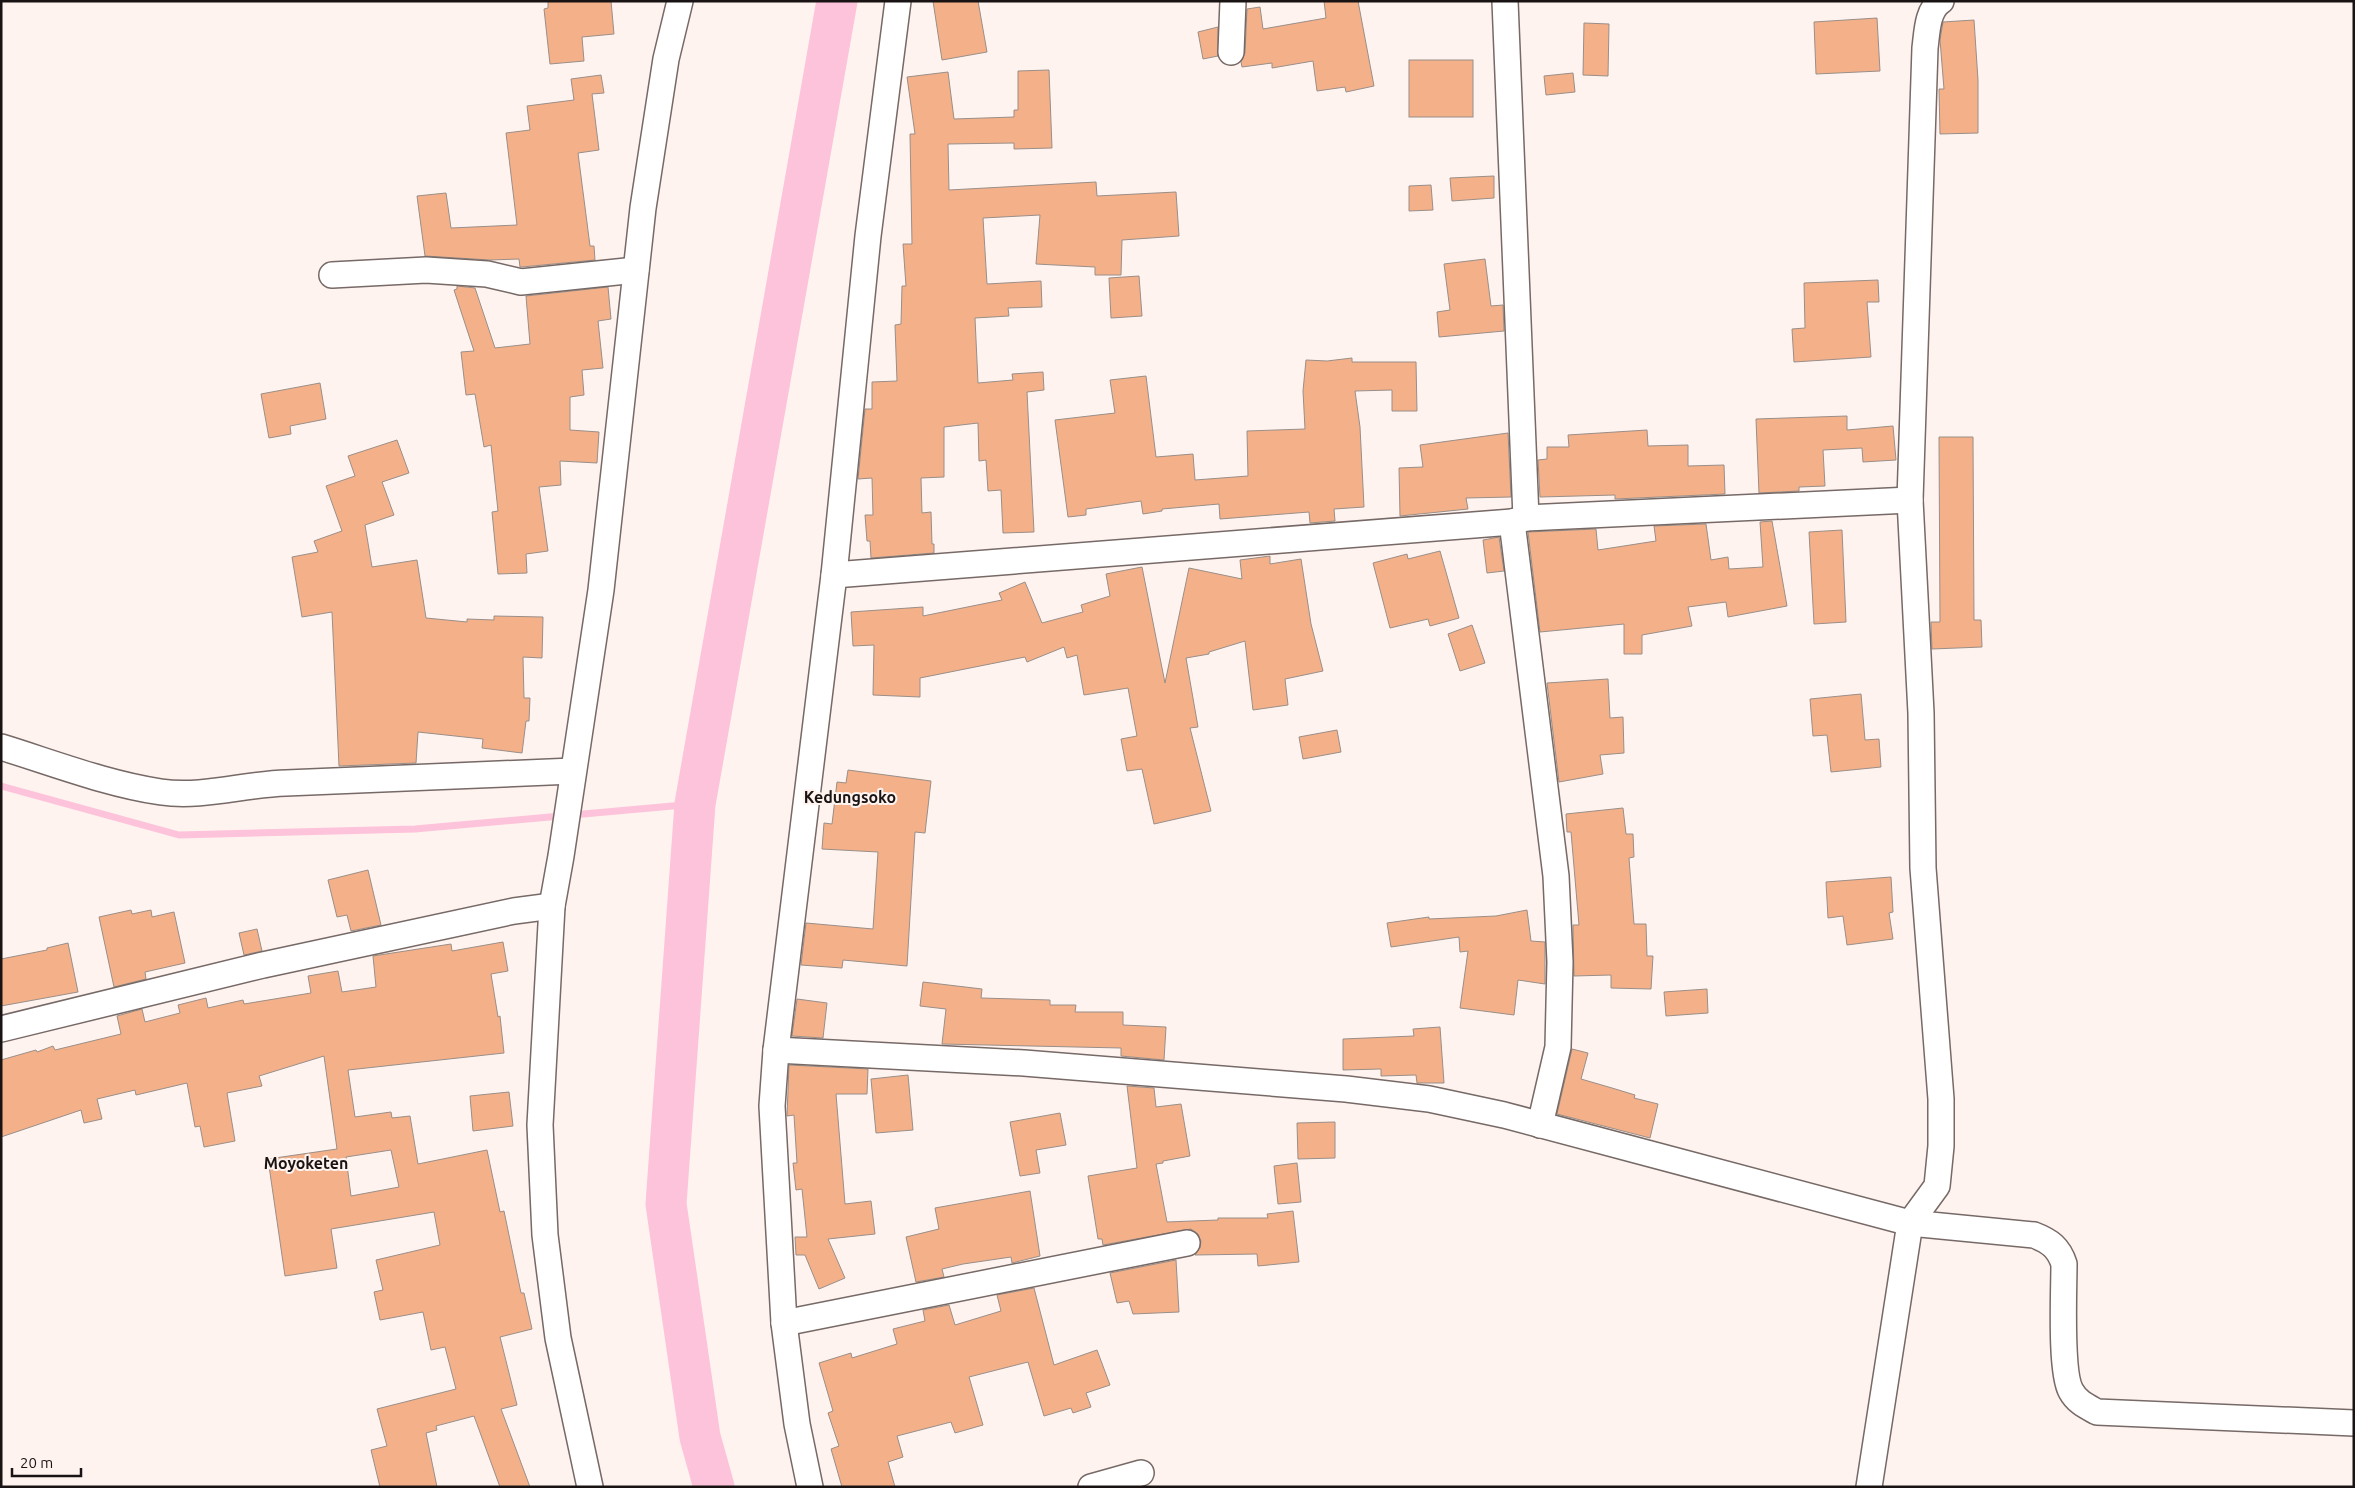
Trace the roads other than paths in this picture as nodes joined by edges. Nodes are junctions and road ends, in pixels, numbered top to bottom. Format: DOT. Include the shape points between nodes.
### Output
graph roads {
  1 [pos="680,1"];
  2 [pos="898,1"];
  3 [pos="1233,1"];
  4 [pos="1505,1"];
  5 [pos="1941,1"];
  6 [pos="1231,52"];
  7 [pos="636,270"];
  8 [pos="332,275"];
  9 [pos="1910,500"];
  10 [pos="1519,520"];
  11 [pos="834,575"];
  12 [pos="1,747"];
  13 [pos="573,776"];
  14 [pos="552,906"];
  15 [pos="1,1029"];
  16 [pos="776,1050"];
  17 [pos="1540,1124"];
  18 [pos="1910,1223"];
  19 [pos="1187,1243"];
  20 [pos="784,1323"];
  21 [pos="2354,1423"];
  22 [pos="1142,1473"];
  23 [pos="590,1487"];
  24 [pos="810,1487"];
  25 [pos="1091,1487"];
  26 [pos="1869,1487"];
  1 -- 7 [label="street" via="666,59"];
  2 -- 11 [label="street" via="868,236"];
  3 -- 6 [label="street"];
  4 -- 10 [label="street"];
  5 -- 9 [label="street" via="1930,18 1925,48"];
  7 -- 8 [label="street" via="520,282 486,274 426,270"];
  7 -- 13 [label="street" via="601,590"];
  9 -- 10 [label="street"];
  9 -- 18 [label="street" via="1924,868 1941,1099 1938,1186"];
  10 -- 11 [label="street"];
  10 -- 17 [label="street" via="1556,876 1560,962 1558,1047"];
  11 -- 16 [label="street"];
  12 -- 13 [label="street" via="140,788 170,792 203,792 285,782"];
  13 -- 14 [label="street"];
  14 -- 15 [label="street" via="514,911 262,965"];
  14 -- 23 [label="street" via="540,1126 545,1235 558,1338"];
  16 -- 17 [label="street" via="1024,1064 1346,1089 1429,1099"];
  16 -- 20 [label="street" via="772,1106"];
  17 -- 18 [label="street"];
  18 -- 21 [label="street" via="2034,1235 2048,1240 2060,1252 2064,1264 2065,1370 2070,1389 2079,1403 2097,1412"];
  18 -- 26 [label="street"];
  19 -- 20 [label="street"];
  20 -- 24 [label="street" via="796,1424"];
  22 -- 25 [label="street"];
}
